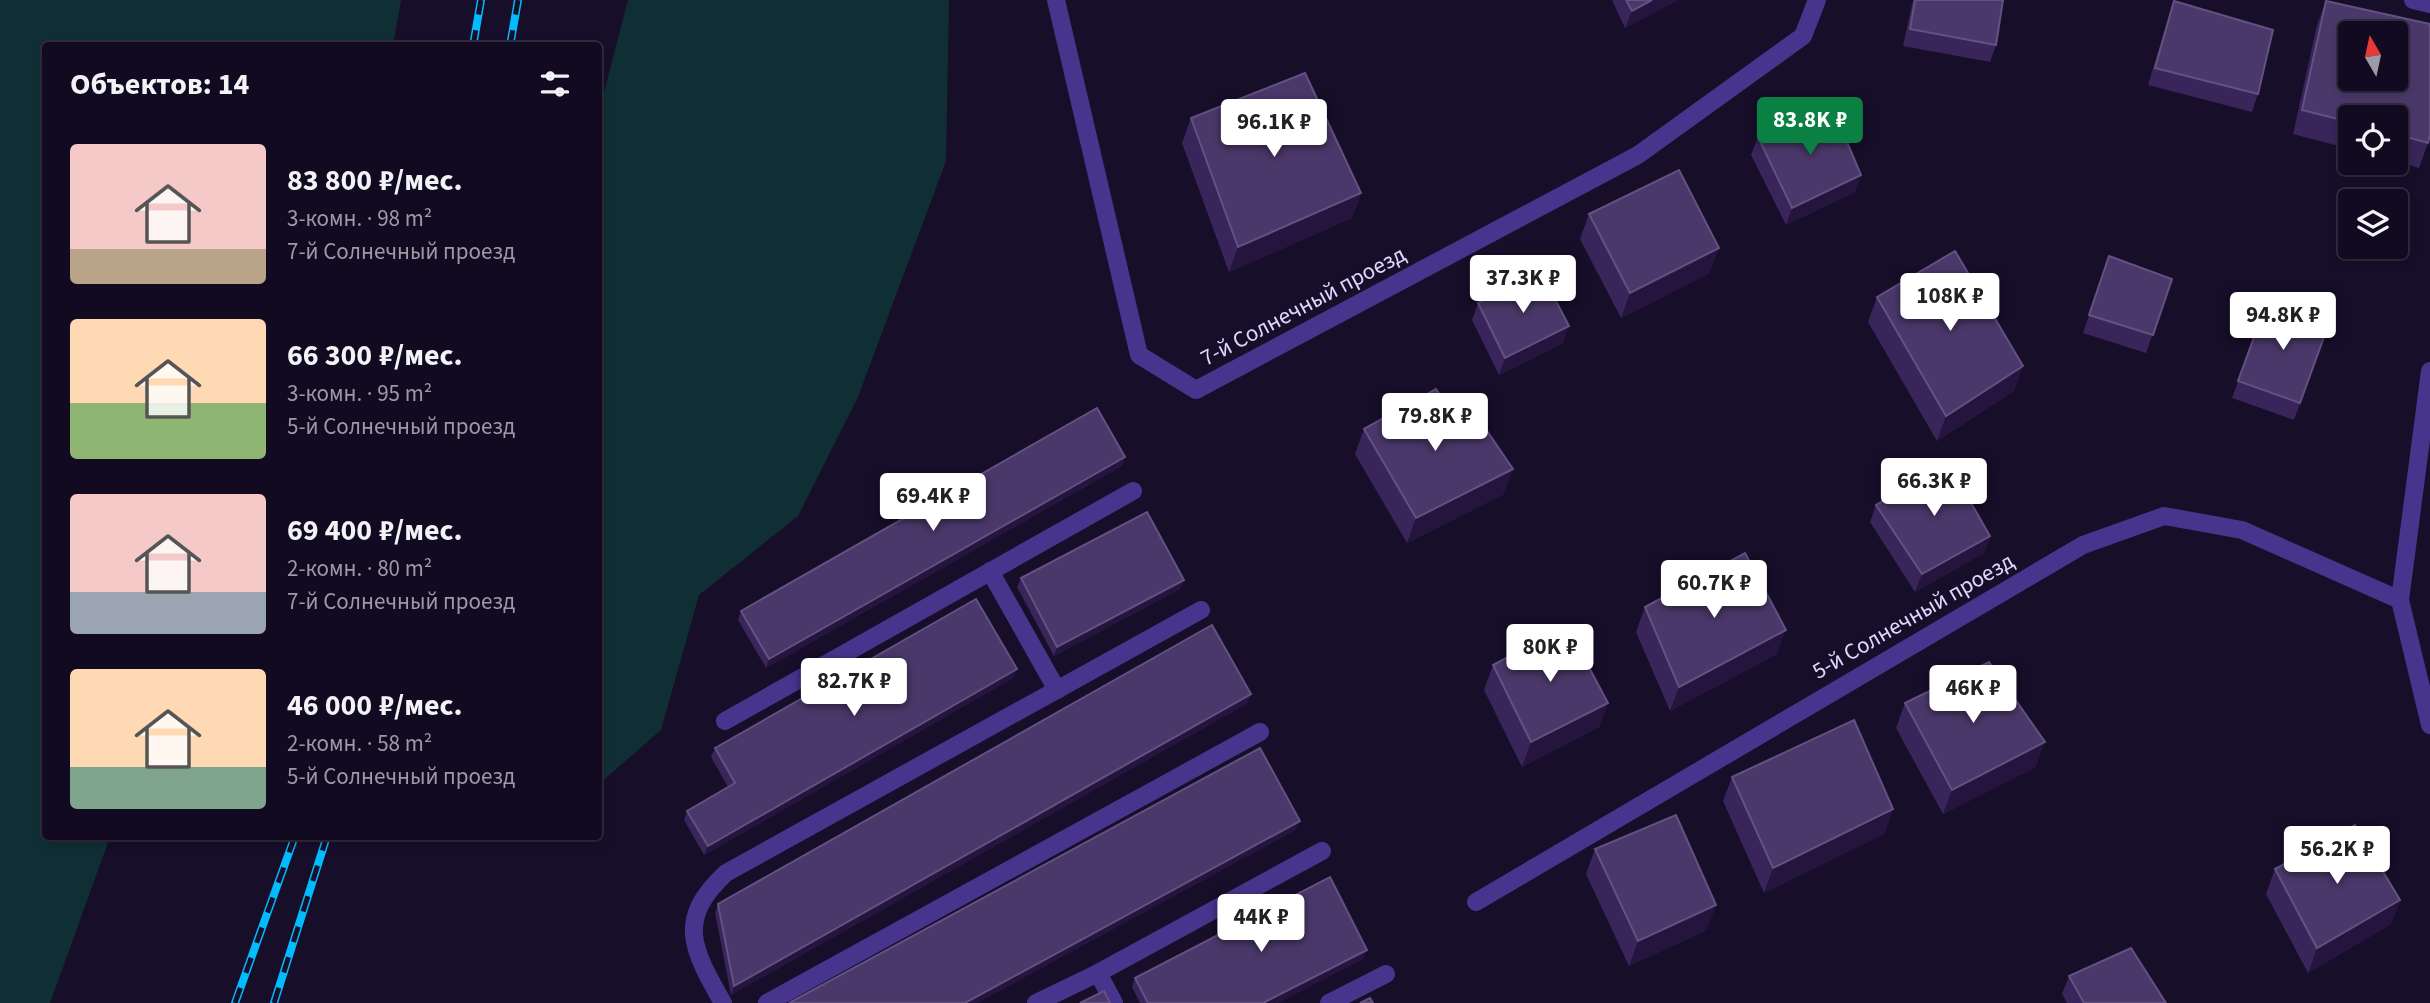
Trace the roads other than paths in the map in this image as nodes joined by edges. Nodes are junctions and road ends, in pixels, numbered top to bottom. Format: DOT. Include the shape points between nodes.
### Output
graph roads {
  1 [pos="1056,0"];
  2 [pos="1817,0"];
  3 [pos="2413,0"];
  4 [pos="2430,4"];
  5 [pos="2430,371"];
  6 [pos="1133,491"];
  7 [pos="990,572"];
  8 [pos="2400,600"];
  9 [pos="1201,610"];
  10 [pos="1057,690"];
  11 [pos="725,721"];
  12 [pos="2430,725"];
  13 [pos="1260,732"];
  14 [pos="1322,852"];
  15 [pos="1476,902"];
  16 [pos="1098,973"];
  17 [pos="1386,974"];
  18 [pos="723,1003"];
  19 [pos="767,1003"];
  20 [pos="1036,1003"];
  21 [pos="1114,1003"];
  22 [pos="1329,1003"];
  1 -- 2 [label="street, 7-й Солнечный проезд" via="1139,355 1196,390 1638,155 1803,36"];
  3 -- 4 [label="street"];
  5 -- 8 [label="street"];
  6 -- 7 [label="street"];
  7 -- 10 [label="street"];
  7 -- 11 [label="street"];
  8 -- 12 [label="street"];
  8 -- 15 [label="street, 5-й Солнечный проезд" via="2242,530 2164,516 2083,545"];
  9 -- 10 [label="street"];
  10 -- 18 [label="street" via="749,858 706,891 695,915 693,937 696,956"];
  13 -- 19 [label="street"];
  14 -- 16 [label="street"];
  16 -- 20 [label="street"];
  16 -- 21 [label="street"];
  17 -- 22 [label="street"];
}
